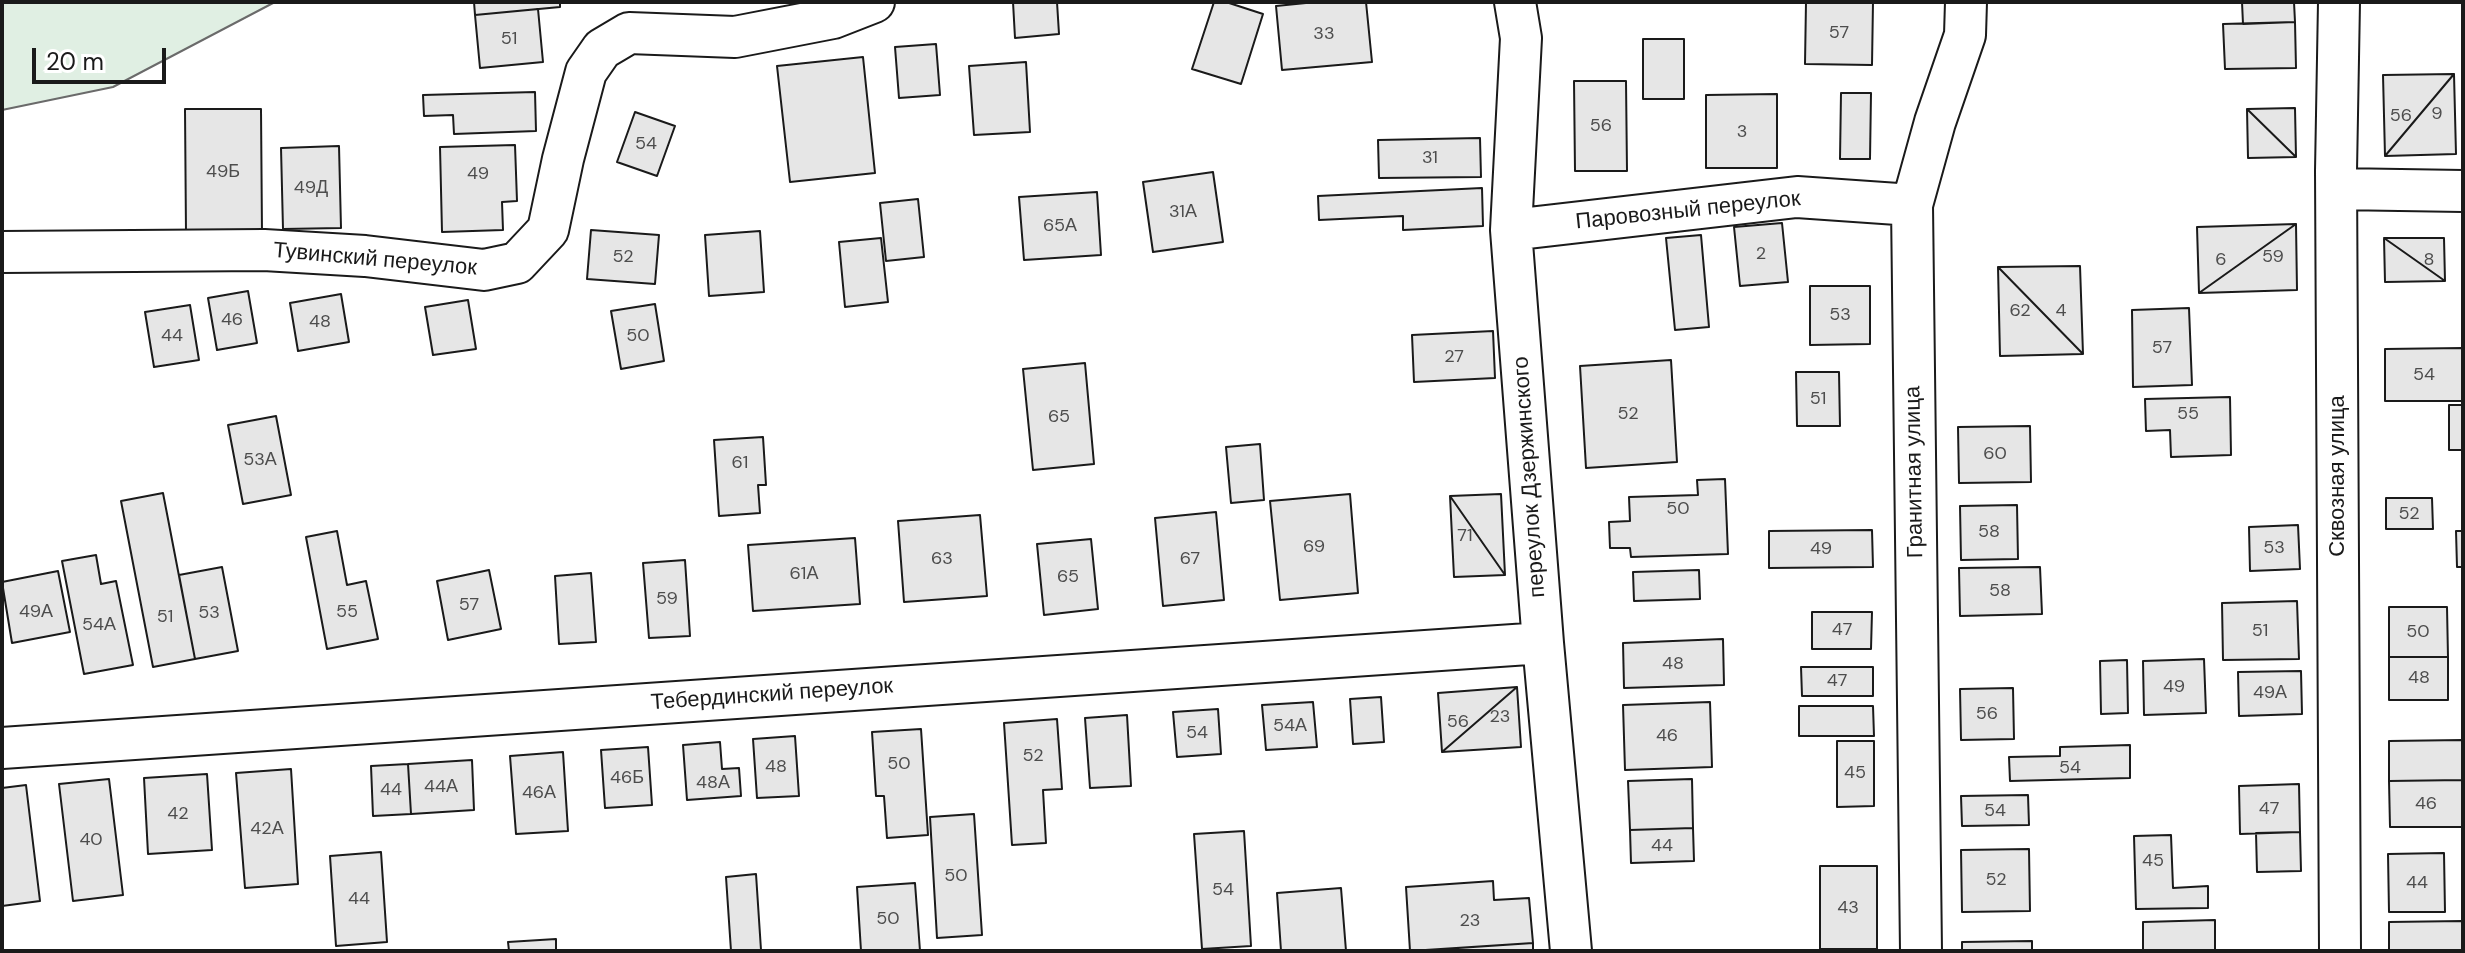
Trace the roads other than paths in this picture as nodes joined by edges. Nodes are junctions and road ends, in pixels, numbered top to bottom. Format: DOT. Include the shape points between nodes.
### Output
graph roads {
  1 [pos="874,2"];
  2 [pos="1515,2"];
  3 [pos="1966,2"];
  4 [pos="2339,2"];
  5 [pos="2337,189"];
  6 [pos="2463,191"];
  7 [pos="1912,205"];
  8 [pos="1511,230"];
  9 [pos="2,252"];
  10 [pos="1543,643"];
  11 [pos="2,748"];
  12 [pos="1571,951"];
  13 [pos="1921,951"];
  14 [pos="2340,951"];
  1 -- 9 [label="street, Тувинский переулок" via="833,18 735,37 629,33 602,49 586,72 548,230 517,263 484,270 264,250"];
  2 -- 8 [label="street, переулок Дзержинского" via="1521,38"];
  3 -- 7 [label="street, Гранитная улица" via="1965,35"];
  4 -- 5 [label="street, Сквозная улица"];
  5 -- 6 [label="street"];
  5 -- 14 [label="street, Сквозная улица"];
  7 -- 8 [label="street, Паровозный переулок" via="1797,197"];
  7 -- 13 [label="street, Гранитная улица"];
  8 -- 10 [label="street, переулок Дзержинского"];
  10 -- 11 [label="street, Тебердинский переулок"];
  10 -- 12 [label="street, переулок Дзержинского"];
}
